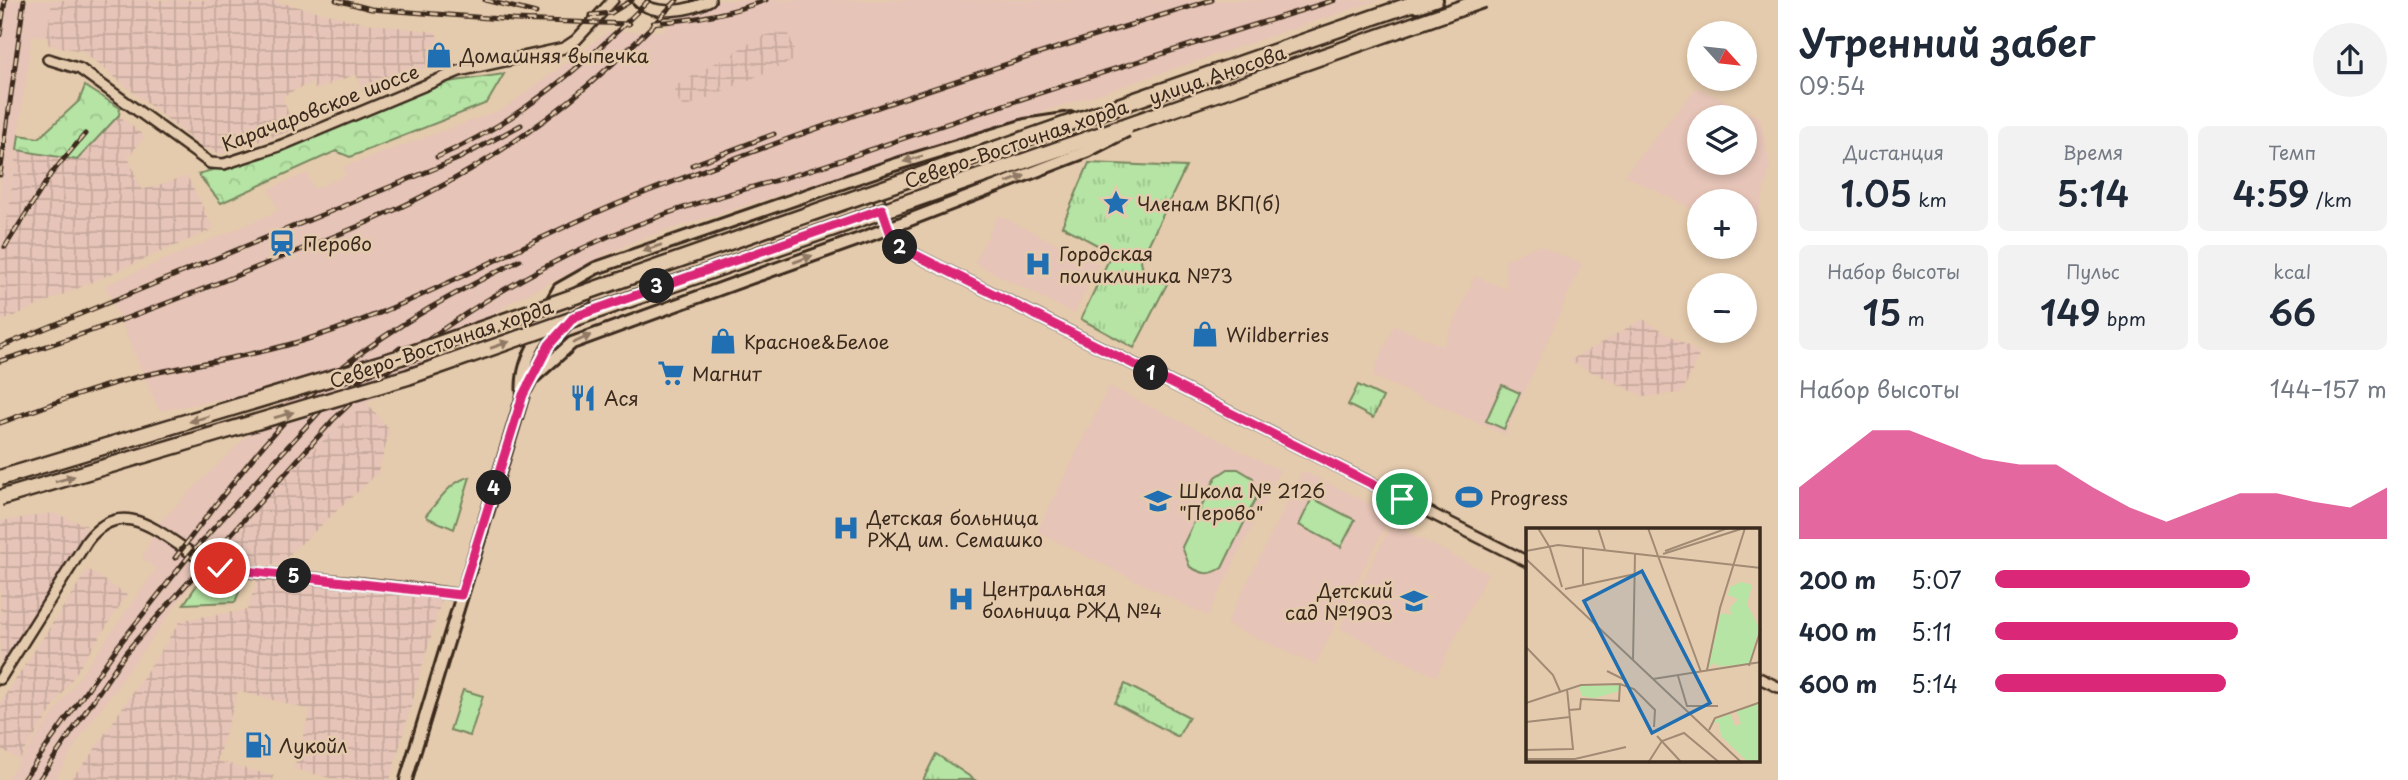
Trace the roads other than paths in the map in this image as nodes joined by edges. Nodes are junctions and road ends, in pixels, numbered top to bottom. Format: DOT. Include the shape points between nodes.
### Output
graph roads {
  1 [pos="613,0"];
  2 [pos="637,0"];
  3 [pos="710,0"];
  4 [pos="1423,0"];
  5 [pos="1437,0"];
  6 [pos="1485,0"];
  7 [pos="48,59"];
  8 [pos="1098,113"];
  9 [pos="1157,115"];
  10 [pos="877,194"];
  11 [pos="882,209"];
  12 [pos="530,353"];
  13 [pos="529,382"];
  14 [pos="523,395"];
  15 [pos="0,478"];
  16 [pos="0,498"];
  17 [pos="1526,561"];
  18 [pos="461,595"];
  19 [pos="1760,678"];
  20 [pos="0,679"];
  21 [pos="1778,687"];
  22 [pos="407,780"];
  1 -- 7 [label="street, Карачаровское шоссе" via="564,48 459,71 282,145 224,164 210,163 80,69"];
  2 -- 3 [label="street" via="657,10 682,9"];
  4 -- 8 [label="main road, Северо-Восточная хорда"];
  5 -- 10 [label="street, улица Аносова"];
  6 -- 9 [label="main road, Северо-Восточная хорда, bridge"];
  6 -- 11 [label="street, улица Аносова"];
  8 -- 12 [label="street, one-way, bridge" via="1012,129 894,165 596,268 559,289 533,332"];
  8 -- 15 [label="main road, Северо-Восточная хорда, one-way, bridge" via="401,357"];
  13 -- 9 [label="street, one-way, bridge" via="572,344 606,328 868,236 1088,151"];
  16 -- 9 [label="main road, Северо-Восточная хорда, one-way, bridge" via="421,373"];
  10 -- 11 [label="street"];
  10 -- 12 [label="street, улица Аносова" via="580,300 549,325"];
  11 -- 13 [label="street, улица Аносова" via="584,312 554,338"];
  11 -- 17 [label="street" via="891,235 904,249"];
  12 -- 14 [label="street"];
  13 -- 14 [label="street, улица Аносова"];
  14 -- 18 [label="street"];
  18 -- 20 [label="street" via="220,568 150,527 111,520 97,527 87,541"];
  18 -- 22 [label="street"];
  19 -- 21 [label="street"];
}
